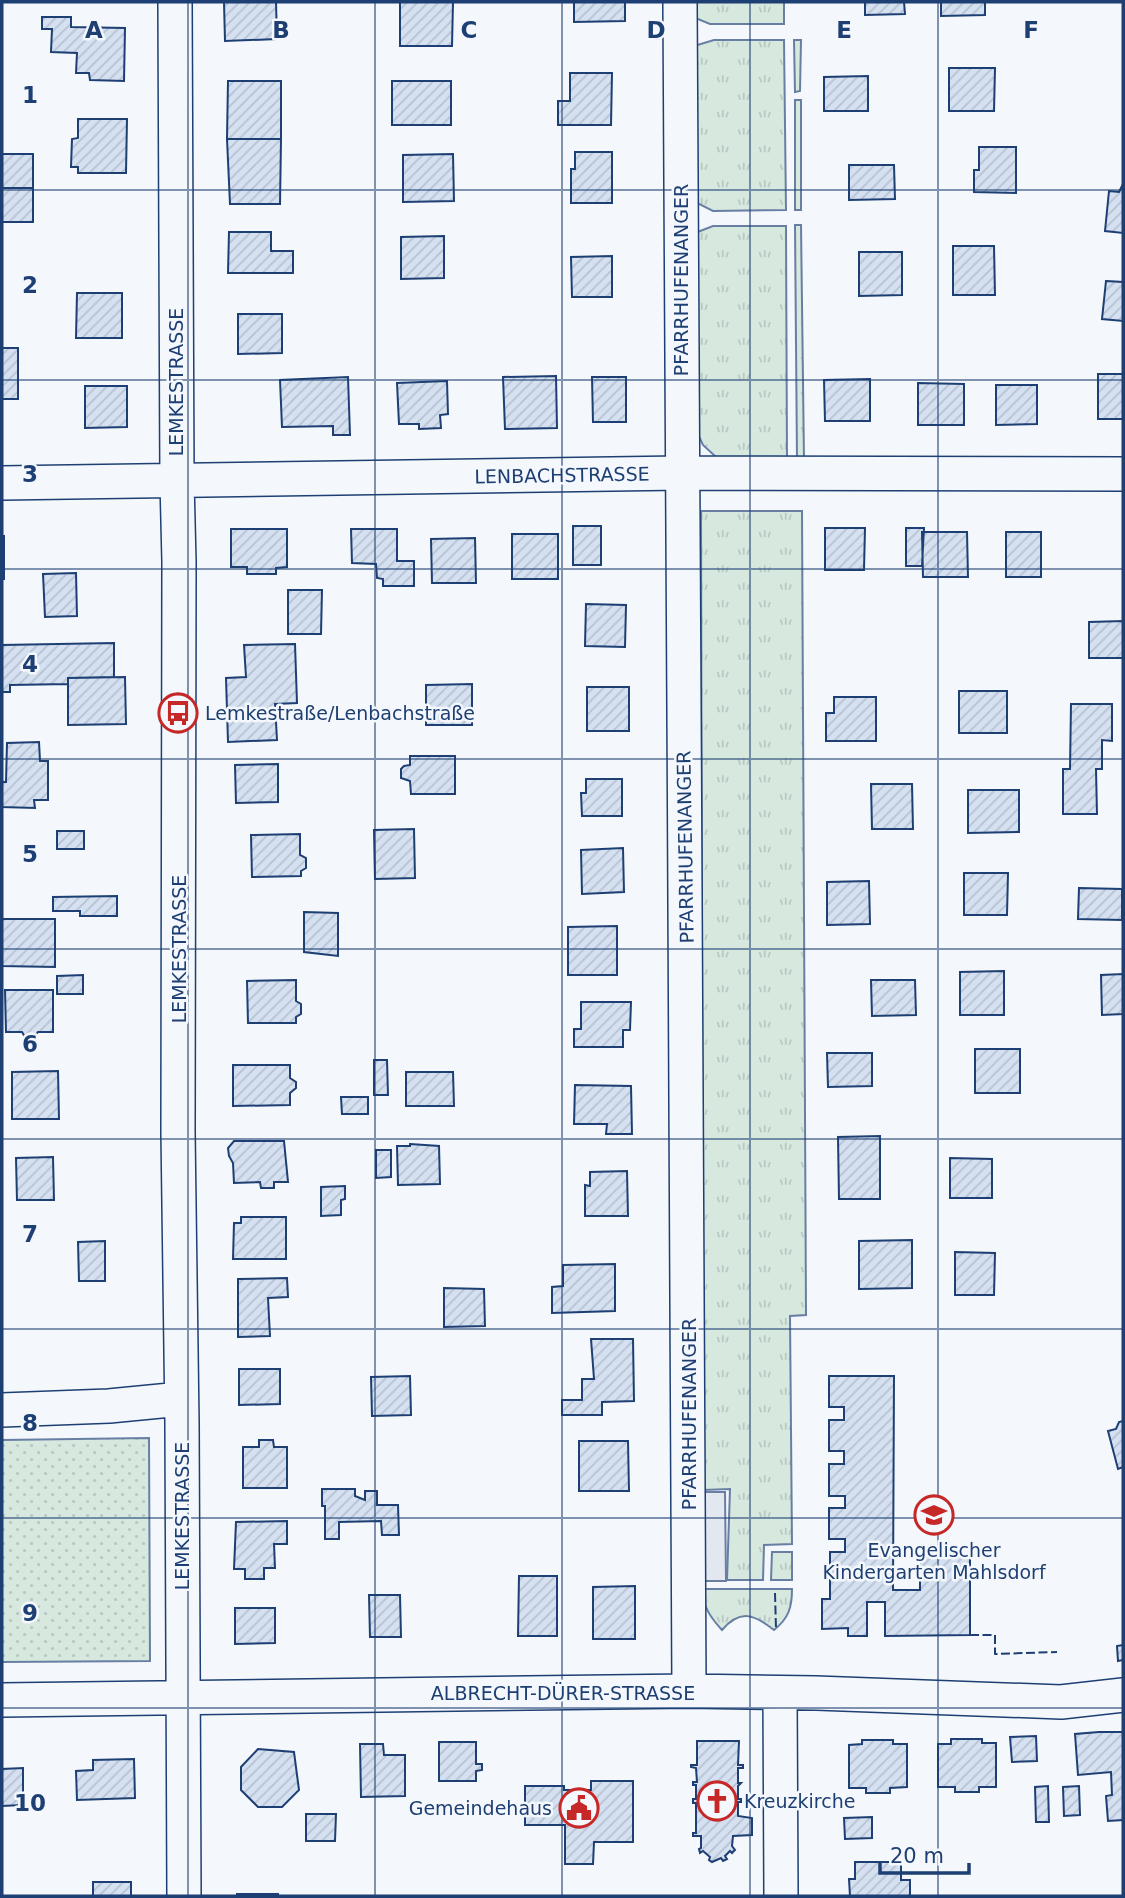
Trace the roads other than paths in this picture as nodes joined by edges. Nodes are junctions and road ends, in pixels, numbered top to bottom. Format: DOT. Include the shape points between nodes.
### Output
graph roads {
  1 [pos="175,2"];
  2 [pos="680,2"];
  3 [pos="681,473"];
  4 [pos="1123,474"];
  5 [pos="177,481"];
  6 [pos="2,483"];
  7 [pos="181,1399"];
  8 [pos="2,1410"];
  9 [pos="689,1691"];
  10 [pos="780,1693"];
  11 [pos="1123,1695"];
  12 [pos="183,1697"];
  13 [pos="2,1700"];
  14 [pos="184,1896"];
  15 [pos="781,1896"];
  1 -- 5 [label="street, LEMKESTRASSE"];
  2 -- 3 [label="street, PFARRHUFENANGER"];
  3 -- 4 [label="street, LENBACHSTRASSE"];
  3 -- 5 [label="street, LENBACHSTRASSE"];
  3 -- 9 [label="street, PFARRHUFENANGER"];
  5 -- 6 [label="street, LENBACHSTRASSE"];
  5 -- 7 [label="street, LEMKESTRASSE"];
  7 -- 8 [label="street"];
  7 -- 12 [label="street, LEMKESTRASSE"];
  9 -- 10 [label="street, ALBRECHT-DÜRER-STRASSE"];
  9 -- 12 [label="street, ALBRECHT-DÜRER-STRASSE"];
  10 -- 11 [label="street, ALBRECHT-DÜRER-STRASSE" via="1061,1702"];
  10 -- 15 [label="street"];
  12 -- 13 [label="street, ALBRECHT-DÜRER-STRASSE"];
  12 -- 14 [label="street, LEMKESTRASSE"];
}
